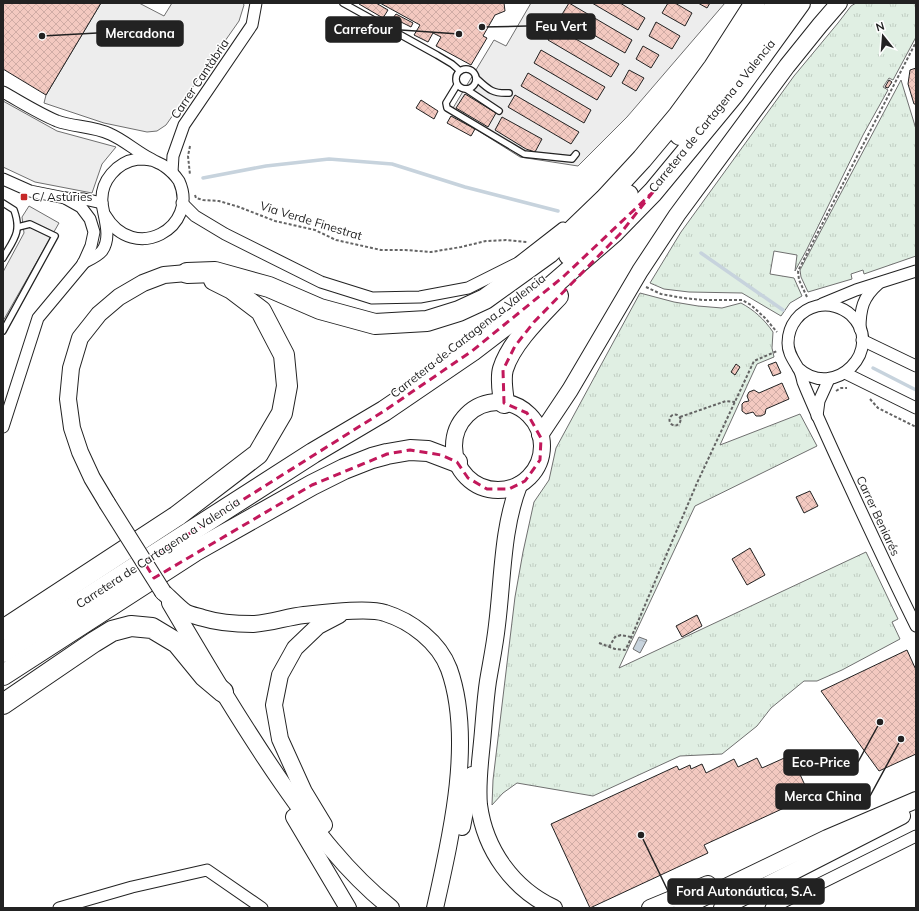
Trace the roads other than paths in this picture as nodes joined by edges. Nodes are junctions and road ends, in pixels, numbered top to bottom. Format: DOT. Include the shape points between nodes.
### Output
graph roads {
  1 [pos="257,3"];
  2 [pos="344,3"];
  3 [pos="756,3"];
  4 [pos="778,3"];
  5 [pos="800,3"];
  6 [pos="839,3"];
  7 [pos="460,71"];
  8 [pos="476,78"];
  9 [pos="457,85"];
  10 [pos="466,89"];
  11 [pos="3,92"];
  12 [pos="509,93"];
  13 [pos="499,111"];
  14 [pos="678,116"];
  15 [pos="576,154"];
  16 [pos="151,160"];
  17 [pos="172,172"];
  18 [pos="3,179"];
  19 [pos="653,192"];
  20 [pos="65,198"];
  21 [pos="3,203"];
  22 [pos="102,203"];
  23 [pos="182,203"];
  24 [pos="105,215"];
  25 [pos="18,227"];
  26 [pos="3,258"];
  27 [pos="83,264"];
  28 [pos="916,271"];
  29 [pos="187,273"];
  30 [pos="878,284"];
  31 [pos="818,306"];
  32 [pos="3,331"];
  33 [pos="861,335"];
  34 [pos="916,366"];
  35 [pos="798,368"];
  36 [pos="845,373"];
  37 [pos="828,379"];
  38 [pos="504,403"];
  39 [pos="916,408"];
  40 [pos="817,416"];
  41 [pos="4,424"];
  42 [pos="3,432"];
  43 [pos="540,435"];
  44 [pos="313,453"];
  45 [pos="457,462"];
  46 [pos="519,485"];
  47 [pos="163,592"];
  48 [pos="344,612"];
  49 [pos="916,626"];
  50 [pos="3,630"];
  51 [pos="3,652"];
  52 [pos="3,675"];
  53 [pos="223,692"];
  54 [pos="3,704"];
  55 [pos="485,710"];
  56 [pos="254,741"];
  57 [pos="916,800"];
  58 [pos="916,809"];
  59 [pos="916,836"];
  60 [pos="827,838"];
  61 [pos="354,875"];
  62 [pos="781,905"];
  63 [pos="59,908"];
  64 [pos="262,908"];
  65 [pos="348,908"];
  66 [pos="391,908"];
  67 [pos="435,908"];
  68 [pos="444,908"];
  69 [pos="554,908"];
  70 [pos="650,908"];
  71 [pos="682,908"];
  72 [pos="722,908"];
  73 [pos="771,908"];
  1 -- 17 [label="street, Carrer Cantàbria" via="252,25 184,125 173,156"];
  2 -- 7 [label="lane" via="447,61"];
  3 -- 14 [label="highway"];
  4 -- 44 [label="highway, Carretera de Cartagena a Valencia" via="719,86 638,184 597,228 543,280 456,349"];
  5 -- 19 [label="highway, Carretera de Cartagena a Valencia" via="734,94"];
  6 -- 43 [label="main road" via="787,66 677,215"];
  7 -- 8 [label="lane" via="471,71"];
  7 -- 9 [label="lane" via="456,76"];
  8 -- 10 [label="lane" via="472,87"];
  8 -- 12 [label="lane" via="490,91"];
  9 -- 10 [label="lane"];
  9 -- 15 [label="lane" via="446,103 447,108 524,154 572,159"];
  10 -- 13 [label="lane"];
  11 -- 16 [label="street" via="57,121 109,133"];
  14 -- 23 [label="street" via="644,145 570,222 518,263 468,288 420,297 372,298 321,282 225,234 195,216"];
  14 -- 29 [label="highway" via="642,160 549,253 485,300 434,319 375,324 320,309 269,287 215,272"];
  16 -- 17 [label="street" via="163,164"];
  16 -- 22 [label="street" via="138,159 126,162 116,169 108,178 103,190"];
  17 -- 23 [label="street" via="179,181"];
  18 -- 20 [label="street" via="30,191"];
  19 -- 38 [label="highway" via="620,234 534,322 515,346 503,370"];
  19 -- 44 [label="highway, Carretera de Cartagena a Valencia" via="613,233 509,323 384,411"];
  20 -- 22 [label="street"];
  20 -- 27 [label="street" via="81,207 90,219 94,232 92,246"];
  21 -- 25 [label="lane" via="14,210"];
  22 -- 24 [label="street"];
  23 -- 24 [label="street" via="179,215 172,226 162,234 150,238 126,236 115,229"];
  24 -- 27 [label="street" via="107,236 102,252"];
  25 -- 26 [label="lane" via="18,232"];
  25 -- 32 [label="lane" via="30,224 55,236"];
  27 -- 41 [label="street" via="38,318"];
  28 -- 30 [label="street"];
  29 -- 47 [label="main road, bridge" via="164,275 143,283 119,297 99,314 80,338 71,368 68,399 72,428 92,478"];
  29 -- 50 [label="highway" via="219,281 261,311 284,355 287,386 282,413 258,454 177,516"];
  30 -- 31 [label="street"];
  30 -- 33 [label="street" via="862,304"];
  31 -- 33 [label="street" via="831,305 841,309 853,318"];
  31 -- 35 [label="street" via="800,314 790,330 788,349"];
  33 -- 34 [label="street"];
  33 -- 36 [label="street" via="862,349 858,359"];
  35 -- 37 [label="street" via="814,377"];
  35 -- 40 [label="street, Carrer Beniarés"];
  36 -- 37 [label="street"];
  36 -- 39 [label="street"];
  37 -- 40 [label="street" via="819,401"];
  38 -- 43 [label="main road" via="517,406 527,413"];
  38 -- 45 [label="main road" via="482,406 464,418 455,438"];
  40 -- 49 [label="street, Carrer Beniarés"];
  41 -- 42 [label="street"];
  43 -- 46 [label="main road" via="542,449 539,463 531,476"];
  44 -- 51 [label="highway, Carretera de Cartagena a Valencia"];
  45 -- 46 [label="main road" via="461,470 476,485 487,489 505,490"];
  45 -- 52 [label="highway" via="428,451 410,450 372,458 344,469 196,551"];
  46 -- 55 [label="main road" via="509,514"];
  47 -- 48 [label="main road" via="186,612 216,622 254,624 302,615"];
  47 -- 53 [label="main road"];
  48 -- 61 [label="main road" via="318,626 295,648 280,675 274,705 280,739 304,792"];
  48 -- 67 [label="main road" via="384,612 403,620 422,633 439,651 449,668 458,703 458,772 454,811"];
  53 -- 54 [label="highway" via="204,676 177,643 152,628 131,626 112,631"];
  53 -- 56 [label="main road"];
  55 -- 68 [label="main road" via="456,860"];
  55 -- 69 [label="main road" via="478,782 484,828 493,852 505,869 536,898"];
  56 -- 61 [label="main road" via="313,828"];
  56 -- 65 [label="main road" via="264,765"];
  57 -- 60 [label="main road"];
  58 -- 72 [label="main road"];
  59 -- 62 [label="street"];
  60 -- 70 [label="main road" via="787,848"];
  60 -- 71 [label="main road"];
  61 -- 66 [label="main road" via="370,892"];
  62 -- 73 [label="street"];
  63 -- 64 [label="street" via="132,887 207,870"];
}
